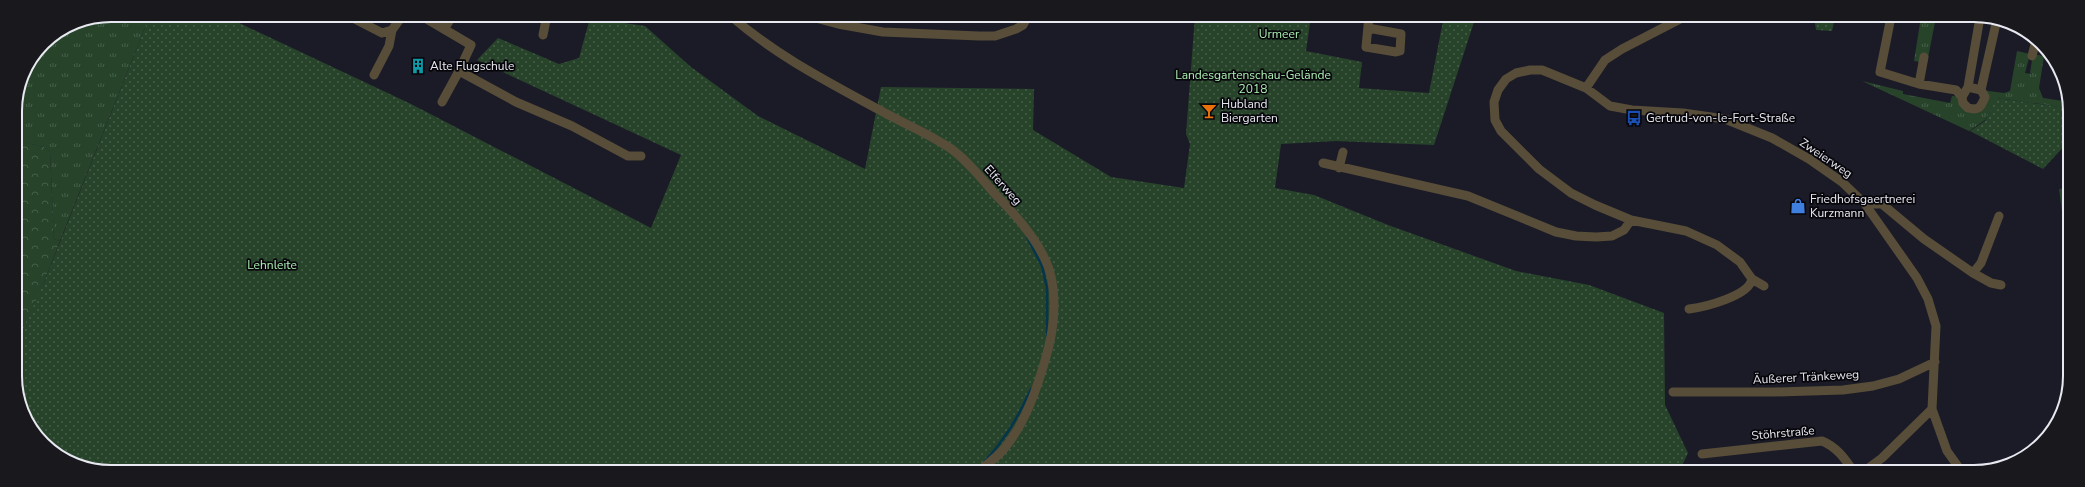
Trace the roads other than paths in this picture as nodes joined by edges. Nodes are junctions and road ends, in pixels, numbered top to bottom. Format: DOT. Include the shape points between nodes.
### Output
graph roads {
  1 [pos="361,22"];
  2 [pos="398,22"];
  3 [pos="433,22"];
  4 [pos="449,22"];
  5 [pos="546,22"];
  6 [pos="738,22"];
  7 [pos="830,22"];
  8 [pos="1025,22"];
  9 [pos="1368,22"];
  10 [pos="1673,22"];
  11 [pos="1890,22"];
  12 [pos="1979,22"];
  13 [pos="1996,25"];
  14 [pos="445,28"];
  15 [pos="1368,28"];
  16 [pos="392,30"];
  17 [pos="543,35"];
  18 [pos="2035,46"];
  19 [pos="2032,56"];
  20 [pos="1924,57"];
  21 [pos="459,71"];
  22 [pos="374,75"];
  23 [pos="1919,84"];
  24 [pos="1968,87"];
  25 [pos="1586,88"];
  26 [pos="1981,90"];
  27 [pos="1962,97"];
  28 [pos="442,102"];
  29 [pos="1342,152"];
  30 [pos="641,156"];
  31 [pos="1323,163"];
  32 [pos="1339,168"];
  33 [pos="1865,204"];
  34 [pos="1999,216"];
  35 [pos="1631,220"];
  36 [pos="1973,273"];
  37 [pos="1752,279"];
  38 [pos="2002,285"];
  39 [pos="1764,286"];
  40 [pos="1689,309"];
  41 [pos="1935,362"];
  42 [pos="1673,392"];
  43 [pos="1932,409"];
  44 [pos="1702,454"];
  45 [pos="986,465"];
  46 [pos="1849,465"];
  47 [pos="1872,465"];
  48 [pos="1957,465"];
  1 -- 16 [label="street" via="382,33"];
  2 -- 16 [label="street"];
  3 -- 14 [label="street"];
  4 -- 14 [label="street"];
  5 -- 17 [label="street"];
  6 -- 45 [label="street, Elferweg" via="782,54 950,149 1001,200 1026,229 1044,257 1051,278 1054,317 1051,340 1038,385 1018,428 1004,449"];
  7 -- 8 [label="street" via="883,32 995,36 1016,29"];
  9 -- 15 [label="street"];
  10 -- 25 [label="street" via="1605,60"];
  11 -- 23 [label="street" via="1880,72"];
  12 -- 24 [label="street"];
  13 -- 26 [label="street"];
  14 -- 21 [label="street" via="471,45"];
  16 -- 22 [label="street" via="389,46"];
  18 -- 19 [label="street"];
  20 -- 23 [label="street"];
  21 -- 28 [label="street"];
  21 -- 30 [label="street" via="516,102 572,126 628,156"];
  23 -- 27 [label="street" via="1956,90"];
  24 -- 26 [label="street"];
  24 -- 27 [label="street"];
  25 -- 33 [label="street, Zweierweg" via="1610,106 1709,116 1756,130 1824,169"];
  25 -- 35 [label="street" via="1542,70 1516,73 1506,79 1498,90 1494,102 1496,120 1501,131 1539,169 1571,193"];
  26 -- 27 [label="street" via="1985,97 1982,106 1977,109 1968,108"];
  29 -- 32 [label="street"];
  31 -- 32 [label="street"];
  32 -- 35 [label="street" via="1468,196 1556,232 1576,236 1612,236 1624,230"];
  33 -- 36 [label="street" via="1876,203 1890,210 1924,239"];
  33 -- 41 [label="street, Zweierweg" via="1917,278 1928,299 1936,326"];
  34 -- 36 [label="street" via="1981,263"];
  35 -- 37 [label="street" via="1686,231 1717,245 1740,262"];
  36 -- 38 [label="street" via="1991,283"];
  37 -- 39 [label="street"];
  37 -- 40 [label="street" via="1748,289 1720,302"];
  41 -- 42 [label="street, Äußerer Tränkeweg" via="1899,379 1843,390"];
  41 -- 43 [label="street, Zweierweg"];
  43 -- 47 [label="street"];
  43 -- 48 [label="street" via="1948,451"];
  44 -- 46 [label="street, Stöhrstraße" via="1822,442 1830,444"];
}
